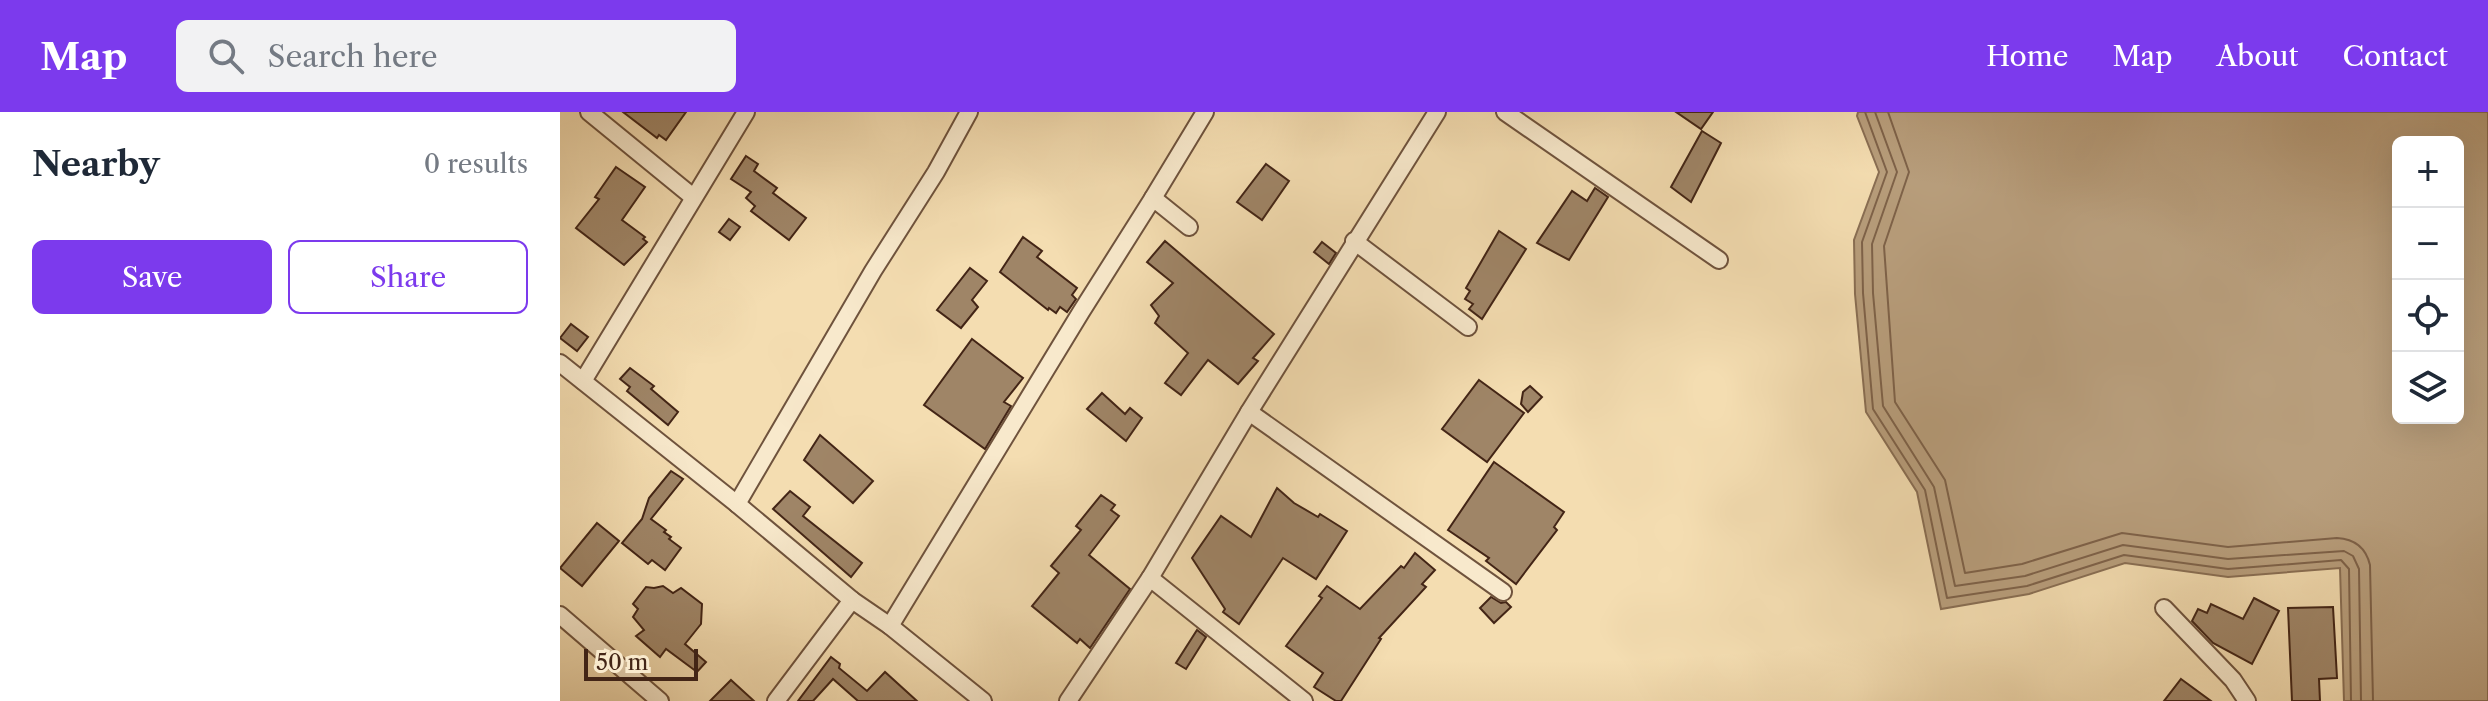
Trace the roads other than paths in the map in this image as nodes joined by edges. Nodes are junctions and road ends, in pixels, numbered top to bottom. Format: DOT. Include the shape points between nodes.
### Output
graph roads {
  1 [pos="589,112"];
  2 [pos="746,112"];
  3 [pos="969,112"];
  4 [pos="1205,112"];
  5 [pos="1437,112"];
  6 [pos="1505,112"];
  7 [pos="693,197"];
  8 [pos="1153,198"];
  9 [pos="1189,227"];
  10 [pos="1354,241"];
  11 [pos="1719,260"];
  12 [pos="1468,327"];
  13 [pos="560,363"];
  14 [pos="583,381"];
  15 [pos="1249,412"];
  16 [pos="737,504"];
  17 [pos="1150,578"];
  18 [pos="1503,592"];
  19 [pos="852,600"];
  20 [pos="2164,608"];
  21 [pos="560,615"];
  22 [pos="890,626"];
  23 [pos="660,701"];
  24 [pos="776,701"];
  25 [pos="983,701"];
  26 [pos="1068,701"];
  27 [pos="1304,701"];
  28 [pos="2247,701"];
  1 -- 7 [label="street"];
  2 -- 7 [label="street"];
  3 -- 16 [label="street"];
  4 -- 8 [label="street"];
  5 -- 10 [label="street"];
  6 -- 11 [label="street"];
  7 -- 14 [label="street"];
  8 -- 9 [label="street"];
  8 -- 22 [label="street"];
  10 -- 12 [label="street"];
  10 -- 15 [label="street"];
  13 -- 14 [label="street"];
  14 -- 16 [label="street"];
  15 -- 17 [label="street"];
  15 -- 18 [label="street"];
  16 -- 19 [label="street"];
  17 -- 26 [label="street"];
  17 -- 27 [label="street"];
  19 -- 22 [label="street"];
  19 -- 24 [label="street"];
  20 -- 28 [label="street"];
  21 -- 23 [label="street"];
  22 -- 25 [label="street"];
}
